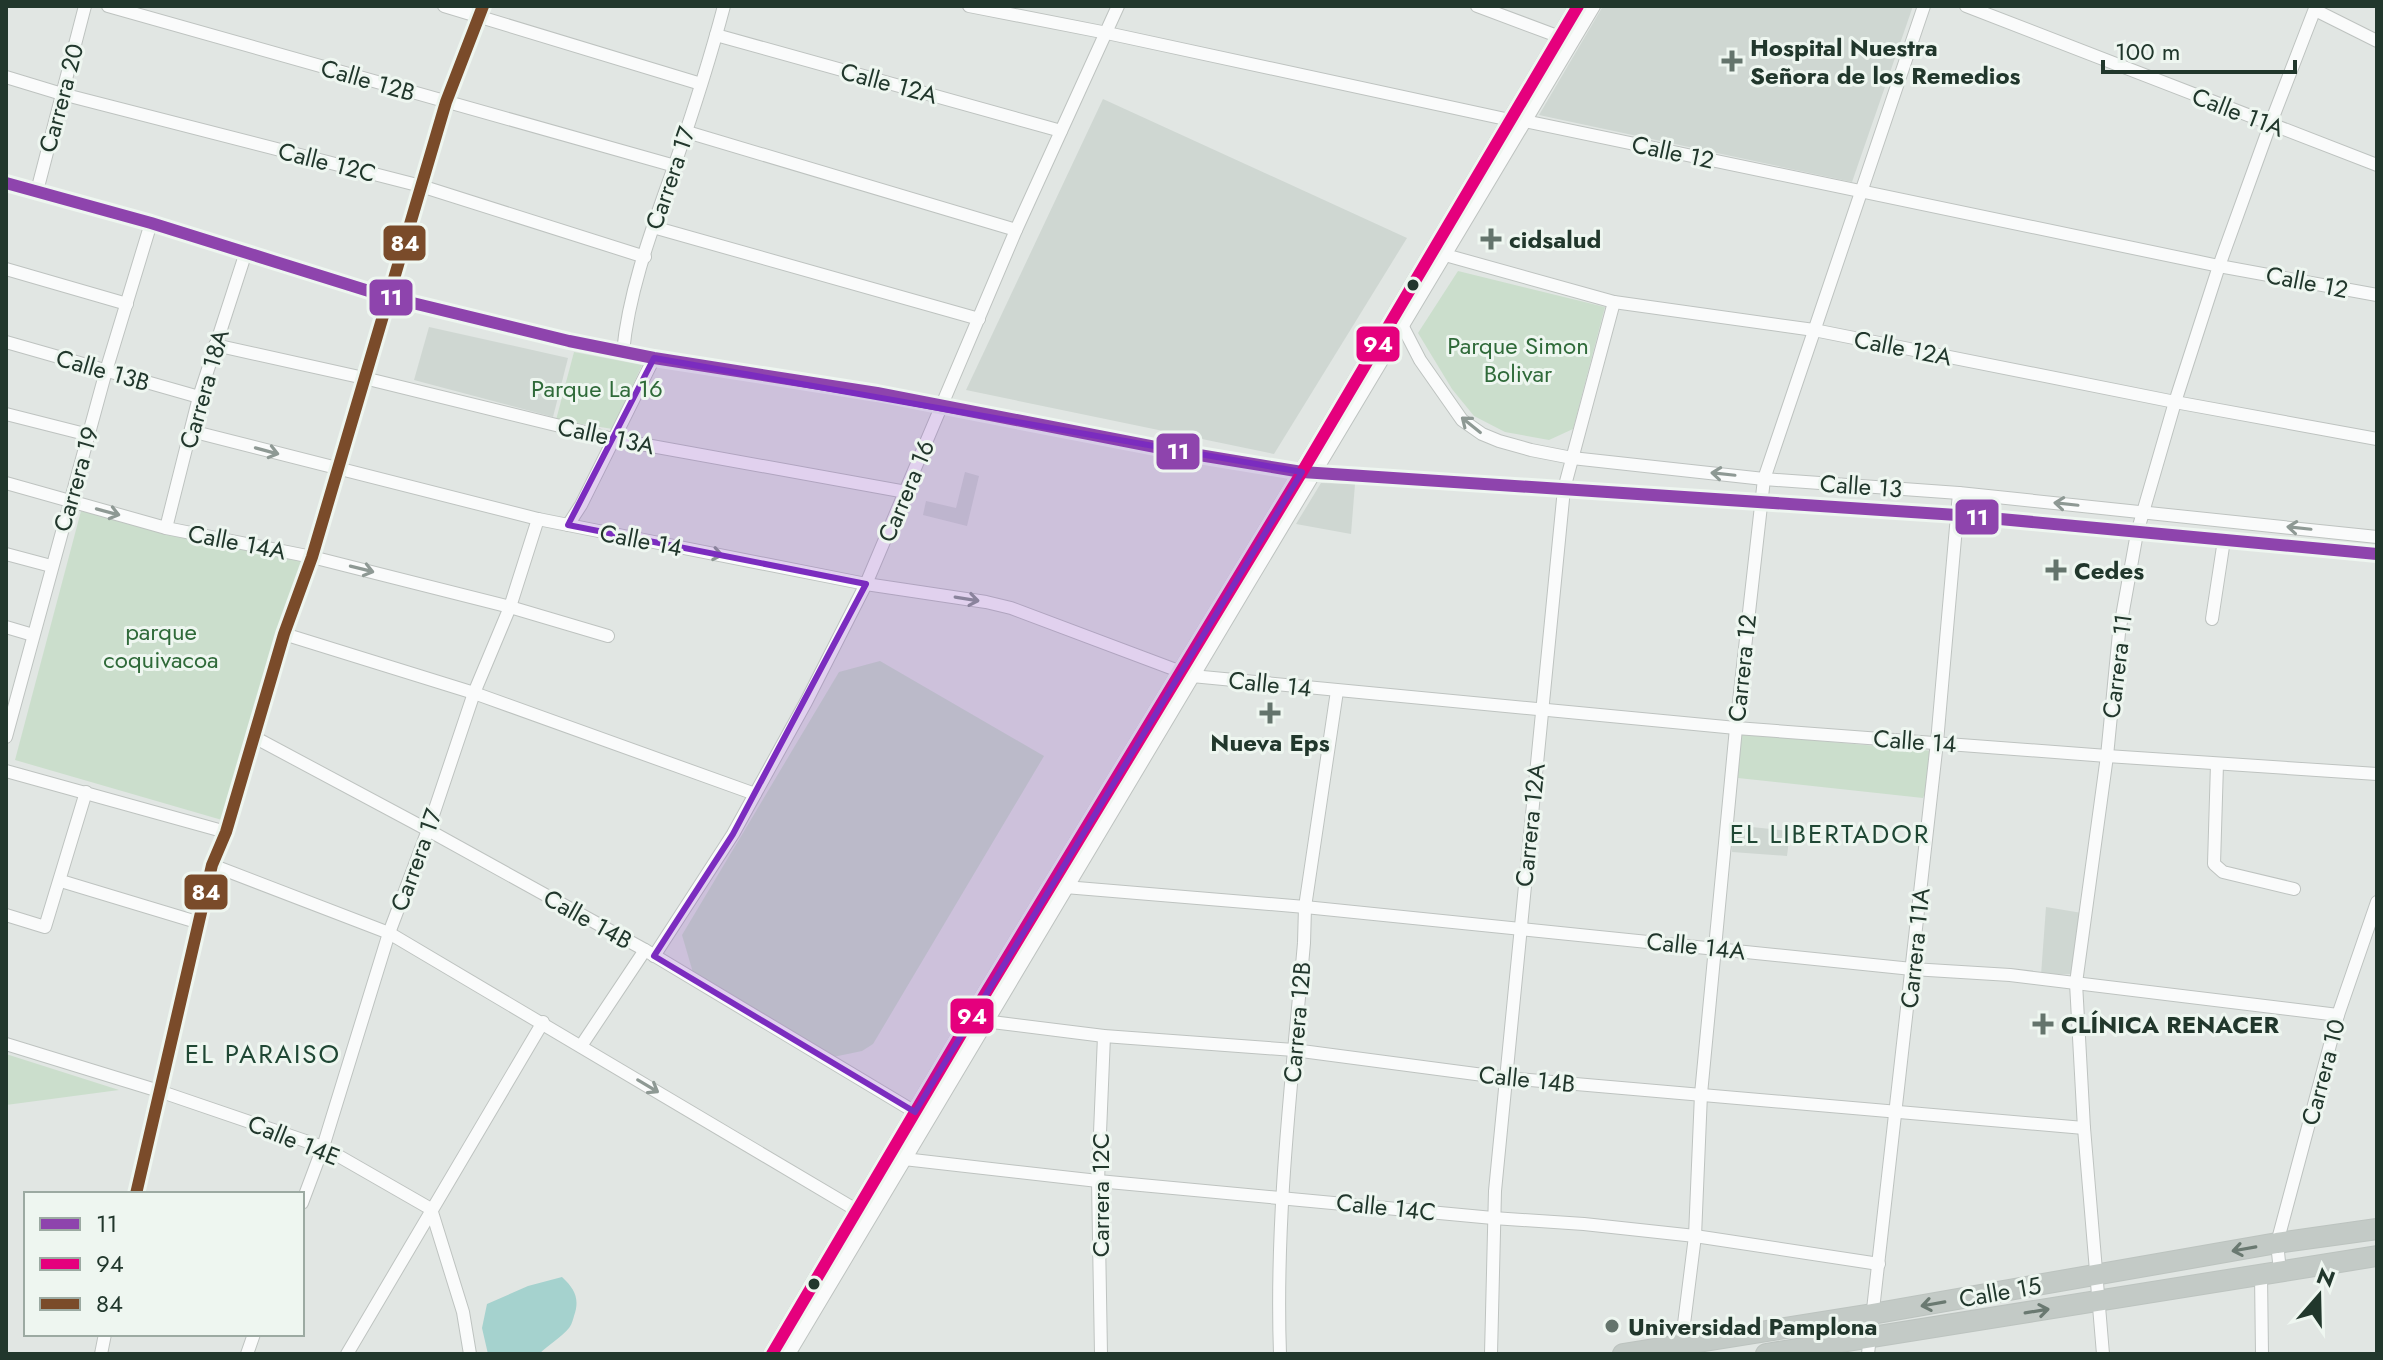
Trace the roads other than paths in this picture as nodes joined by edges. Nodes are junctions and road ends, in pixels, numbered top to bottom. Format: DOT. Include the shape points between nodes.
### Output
graph roads {
  1 [pos="85,6"];
  2 [pos="108,6"];
  3 [pos="444,6"];
  4 [pos="724,6"];
  5 [pos="969,6"];
  6 [pos="1118,6"];
  7 [pos="1477,6"];
  8 [pos="1578,6"];
  9 [pos="1593,6"];
  10 [pos="1924,6"];
  11 [pos="1966,6"];
  12 [pos="2316,8"];
  13 [pos="481,11"];
  14 [pos="1107,33"];
  15 [pos="716,35"];
  16 [pos="1560,37"];
  17 [pos="2377,41"];
  18 [pos="6,77"];
  19 [pos="701,84"];
  20 [pos="62,94"];
  21 [pos="446,102"];
  22 [pos="1518,120"];
  23 [pos="2270,125"];
  24 [pos="1061,131"];
  25 [pos="687,132"];
  26 [pos="2377,165"];
  27 [pos="675,166"];
  28 [pos="6,183"];
  29 [pos="421,186"];
  30 [pos="37,191"];
  31 [pos="1861,191"];
  32 [pos="151,223"];
  33 [pos="653,227"];
  34 [pos="1016,230"];
  35 [pos="246,252"];
  36 [pos="1438,253"];
  37 [pos="645,257"];
  38 [pos="2219,266"];
  39 [pos="6,269"];
  40 [pos="2377,295"];
  41 [pos="388,297"];
  42 [pos="1614,302"];
  43 [pos="127,304"];
  44 [pos="979,319"];
  45 [pos="1403,327"];
  46 [pos="1814,330"];
  47 [pos="6,342"];
  48 [pos="215,345"];
  49 [pos="623,352"];
  50 [pos="654,358"];
  51 [pos="106,371"];
  52 [pos="364,378"];
  53 [pos="199,397"];
  54 [pos="2175,402"];
  55 [pos="941,406"];
  56 [pos="6,414"];
  57 [pos="191,431"];
  58 [pos="89,435"];
  59 [pos="613,439"];
  60 [pos="2377,439"];
  61 [pos="1572,458"];
  62 [pos="337,469"];
  63 [pos="1308,472"];
  64 [pos="1764,479"];
  65 [pos="6,483"];
  66 [pos="1564,489"];
  67 [pos="906,492"];
  68 [pos="1959,493"];
  69 [pos="70,502"];
  70 [pos="1761,502"];
  71 [pos="2144,511"];
  72 [pos="1957,515"];
  73 [pos="538,519"];
  74 [pos="568,525"];
  75 [pos="166,528"];
  76 [pos="2137,533"];
  77 [pos="2377,537"];
  78 [pos="2224,540"];
  79 [pos="6,554"];
  80 [pos="2377,554"];
  81 [pos="312,557"];
  82 [pos="51,566"];
  83 [pos="866,584"];
  84 [pos="510,607"];
  85 [pos="2212,619"];
  86 [pos="6,627"];
  87 [pos="284,634"];
  88 [pos="33,635"];
  89 [pos="608,636"];
  90 [pos="1186,674"];
  91 [pos="1337,691"];
  92 [pos="474,693"];
  93 [pos="11,702"];
  94 [pos="1543,710"];
  95 [pos="1736,728"];
  96 [pos="6,737"];
  97 [pos="254,737"];
  98 [pos="1937,742"];
  99 [pos="2107,756"];
  100 [pos="2217,764"];
  101 [pos="6,771"];
  102 [pos="2377,774"];
  103 [pos="86,792"];
  104 [pos="755,794"];
  105 [pos="428,830"];
  106 [pos="226,832"];
  107 [pos="212,865"];
  108 [pos="61,881"];
  109 [pos="1060,884"];
  110 [pos="2294,889"];
  111 [pos="2377,902"];
  112 [pos="1305,907"];
  113 [pos="6,915"];
  114 [pos="200,923"];
  115 [pos="1519,928"];
  116 [pos="389,933"];
  117 [pos="1715,947"];
  118 [pos="649,953"];
  119 [pos="1912,969"];
  120 [pos="2076,983"];
  121 [pos="2338,1015"];
  122 [pos="978,1018"];
  123 [pos="543,1022"];
  124 [pos="1104,1036"];
  125 [pos="6,1044"];
  126 [pos="581,1046"];
  127 [pos="1294,1050"];
  128 [pos="1506,1078"];
  129 [pos="159,1091"];
  130 [pos="1701,1094"];
  131 [pos="915,1112"];
  132 [pos="1896,1112"];
  133 [pos="2084,1128"];
  134 [pos="323,1147"];
  135 [pos="898,1156"];
  136 [pos="1098,1181"];
  137 [pos="136,1192"];
  138 [pos="1283,1197"];
  139 [pos="304,1198"];
  140 [pos="431,1209"];
  141 [pos="863,1214"];
  142 [pos="1493,1218"];
  143 [pos="2377,1229"];
  144 [pos="1695,1236"];
  145 [pos="2277,1243"];
  146 [pos="2377,1256"];
  147 [pos="1879,1264"];
  148 [pos="2271,1273"];
  149 [pos="2095,1275"];
  150 [pos="2100,1301"];
  151 [pos="1872,1314"];
  152 [pos="1869,1346"];
  153 [pos="1681,1349"];
  154 [pos="347,1354"];
  155 [pos="470,1354"];
  156 [pos="772,1354"];
  157 [pos="788,1354"];
  158 [pos="1101,1354"];
  159 [pos="1280,1354"];
  160 [pos="1491,1354"];
  161 [pos="1623,1354"];
  162 [pos="1766,1354"];
  163 [pos="2103,1354"];
  164 [pos="2262,1354"];
  1 -- 20 [label="street, Carrera 20"];
  2 -- 21 [label="street, Calle 12B"];
  3 -- 13 [label="street"];
  4 -- 15 [label="street, Carrera 17"];
  5 -- 14 [label="street, Calle 12"];
  6 -- 14 [label="street, Carrera 16"];
  7 -- 16 [label="street"];
  8 -- 16 [label="main road"];
  9 -- 22 [label="street"];
  10 -- 31 [label="street, Carrera 12"];
  11 -- 23 [label="street, Calle 11A"];
  12 -- 17 [label="street"];
  12 -- 23 [label="street, Carrera 11"];
  13 -- 19 [label="street"];
  13 -- 21 [label="street"];
  14 -- 22 [label="street, Calle 12"];
  14 -- 24 [label="street, Carrera 16"];
  15 -- 19 [label="street, Carrera 17"];
  15 -- 24 [label="street, Calle 12A"];
  16 -- 22 [label="main road"];
  18 -- 20 [label="street, Calle 12C"];
  19 -- 25 [label="street, Carrera 17"];
  20 -- 29 [label="street, Calle 12C"];
  20 -- 30 [label="street, Carrera 20"];
  21 -- 27 [label="street, Calle 12B"];
  21 -- 29 [label="street"];
  22 -- 31 [label="street, Calle 12"];
  22 -- 36 [label="main road"];
  23 -- 26 [label="street, Calle 11A"];
  23 -- 38 [label="street, Carrera 11"];
  24 -- 34 [label="street, Carrera 16"];
  25 -- 27 [label="street, Carrera 17"];
  25 -- 34 [label="street"];
  27 -- 33 [label="street, Carrera 17"];
  28 -- 30 [label="street, Calle 13"];
  29 -- 37 [label="street, Calle 12C"];
  29 -- 41 [label="street"];
  30 -- 32 [label="street, Calle 13"];
  31 -- 38 [label="street, Calle 12"];
  31 -- 46 [label="street, Carrera 12"];
  32 -- 35 [label="street, Calle 13"];
  32 -- 43 [label="street, Carrera 19"];
  33 -- 37 [label="street, Carrera 17"];
  33 -- 44 [label="street"];
  34 -- 44 [label="street, Carrera 16"];
  35 -- 41 [label="street, Calle 13"];
  35 -- 48 [label="street, Carrera 18A"];
  36 -- 42 [label="street, Calle 12A"];
  36 -- 45 [label="street"];
  36 -- 63 [label="main road"];
  37 -- 49 [label="street, Carrera 17"];
  38 -- 40 [label="street, Calle 12"];
  38 -- 54 [label="street, Carrera 11"];
  39 -- 43 [label="street"];
  41 -- 49 [label="street, Calle 13"];
  41 -- 52 [label="street"];
  42 -- 46 [label="street, Calle 12A"];
  42 -- 61 [label="street, Carrera 12A"];
  43 -- 51 [label="street, Carrera 19"];
  44 -- 55 [label="street, Carrera 16"];
  61 -- 45 [label="street, Calle 13, one-way" via="1499,441 1462,420"];
  45 -- 63 [label="street"];
  46 -- 54 [label="street, Calle 12A"];
  46 -- 64 [label="street, Carrera 12"];
  47 -- 51 [label="street, Calle 13B"];
  48 -- 52 [label="street, Calle 13A"];
  48 -- 53 [label="street, Carrera 18A"];
  49 -- 50 [label="street, Calle 13"];
  50 -- 55 [label="street, Calle 13"];
  50 -- 59 [label="street"];
  51 -- 53 [label="street, Calle 13B"];
  51 -- 58 [label="street, Carrera 19"];
  52 -- 59 [label="street, Calle 13A"];
  52 -- 62 [label="street"];
  53 -- 57 [label="street, Carrera 18A"];
  54 -- 60 [label="street, Calle 12A"];
  54 -- 71 [label="street, Carrera 11"];
  55 -- 63 [label="street, Calle 13"];
  55 -- 67 [label="street, Carrera 16"];
  56 -- 58 [label="street"];
  57 -- 62 [label="street, Calle 14, one-way"];
  57 -- 75 [label="street, Carrera 18A"];
  58 -- 69 [label="street, Carrera 19"];
  59 -- 67 [label="street, Calle 13A"];
  59 -- 74 [label="street"];
  64 -- 61 [label="street, Calle 13, one-way"];
  61 -- 66 [label="street, Carrera 12A"];
  62 -- 73 [label="street, Calle 14"];
  62 -- 81 [label="street"];
  63 -- 66 [label="street, Calle 13"];
  63 -- 90 [label="main road"];
  64 -- 68 [label="street, Calle 13"];
  64 -- 70 [label="street, Carrera 12"];
  65 -- 69 [label="street, Calle 14A"];
  66 -- 70 [label="street, Calle 13"];
  66 -- 94 [label="street, Carrera 12A"];
  67 -- 83 [label="street, Carrera 16"];
  71 -- 68 [label="street, Calle 13, one-way"];
  68 -- 72 [label="street, Carrera 11A"];
  69 -- 75 [label="street, Calle 14A, one-way"];
  69 -- 82 [label="street, Carrera 19"];
  70 -- 72 [label="street, Calle 13"];
  70 -- 95 [label="street, Carrera 12"];
  71 -- 76 [label="street, Carrera 11"];
  77 -- 71 [label="street, Calle 13, one-way"];
  72 -- 76 [label="street, Calle 13"];
  72 -- 98 [label="street, Carrera 11A"];
  73 -- 74 [label="street, Calle 14"];
  73 -- 84 [label="street, Carrera 17"];
  74 -- 83 [label="street, Calle 14, one-way"];
  75 -- 81 [label="street, Calle 14A"];
  76 -- 78 [label="street, Calle 13"];
  76 -- 99 [label="street, Carrera 11" via="2119,633"];
  78 -- 80 [label="street, Calle 13"];
  78 -- 85 [label="street"];
  79 -- 82 [label="street"];
  81 -- 84 [label="street, Calle 14A, one-way"];
  81 -- 87 [label="street"];
  82 -- 88 [label="street, Carrera 19"];
  83 -- 90 [label="street, Calle 14, one-way" via="1011,608"];
  83 -- 104 [label="street, Carrera 16"];
  84 -- 89 [label="street, Calle 14A"];
  84 -- 92 [label="street, Carrera 17"];
  86 -- 88 [label="street"];
  87 -- 92 [label="street"];
  87 -- 97 [label="street"];
  88 -- 93 [label="street, Carrera 19"];
  90 -- 91 [label="street, Calle 14"];
  90 -- 109 [label="main road"];
  91 -- 94 [label="street, Calle 14"];
  91 -- 112 [label="street, Carrera 12B"];
  92 -- 104 [label="street"];
  92 -- 105 [label="street, Carrera 17"];
  93 -- 96 [label="street, Carrera 19"];
  94 -- 95 [label="street, Calle 14"];
  94 -- 115 [label="street, Carrera 12A"];
  95 -- 98 [label="street, Calle 14"];
  95 -- 117 [label="street, Carrera 12"];
  97 -- 105 [label="street, Calle 14B"];
  97 -- 106 [label="street"];
  98 -- 99 [label="street, Calle 14"];
  98 -- 119 [label="street, Carrera 11A"];
  99 -- 100 [label="street, Calle 14"];
  99 -- 120 [label="street, Carrera 11"];
  100 -- 102 [label="street, Calle 14"];
  100 -- 110 [label="street" via="2214,864 2223,872"];
  101 -- 103 [label="street"];
  103 -- 106 [label="street"];
  103 -- 108 [label="street"];
  104 -- 118 [label="street, Carrera 16"];
  105 -- 116 [label="street, Carrera 17"];
  105 -- 118 [label="street, Calle 14B"];
  106 -- 107 [label="street"];
  107 -- 114 [label="street"];
  107 -- 116 [label="street"];
  108 -- 113 [label="street" via="45,927"];
  108 -- 114 [label="street"];
  109 -- 112 [label="street, Calle 14A"];
  109 -- 122 [label="main road"];
  111 -- 121 [label="street, Carrera 10"];
  112 -- 115 [label="street, Calle 14A"];
  112 -- 127 [label="street, Carrera 12B"];
  114 -- 129 [label="street"];
  115 -- 117 [label="street, Calle 14A"];
  115 -- 128 [label="street, Carrera 12A"];
  116 -- 123 [label="street"];
  116 -- 134 [label="street, Carrera 17"];
  117 -- 119 [label="street, Calle 14A"];
  117 -- 130 [label="street, Carrera 12"];
  118 -- 126 [label="street, Carrera 16"];
  118 -- 131 [label="street, Calle 14B"];
  119 -- 120 [label="street, Calle 14A"];
  119 -- 132 [label="street, Carrera 11A"];
  120 -- 121 [label="street, Calle 14A"];
  120 -- 133 [label="street, Carrera 11"];
  121 -- 145 [label="street, Carrera 10"];
  122 -- 124 [label="street, Calle 14B"];
  122 -- 131 [label="main road"];
  122 -- 135 [label="street"];
  123 -- 126 [label="street"];
  123 -- 140 [label="street"];
  124 -- 127 [label="street, Calle 14B"];
  124 -- 136 [label="street, Carrera 12C"];
  125 -- 129 [label="street, Calle 14E"];
  126 -- 141 [label="street, one-way"];
  127 -- 128 [label="street, Calle 14B"];
  127 -- 138 [label="street, Carrera 12B"];
  128 -- 130 [label="street, Calle 14B"];
  128 -- 142 [label="street, Carrera 12A"];
  129 -- 134 [label="street, Calle 14E"];
  129 -- 137 [label="street"];
  130 -- 132 [label="street, Calle 14B"];
  130 -- 144 [label="street, Carrera 12"];
  131 -- 135 [label="main road"];
  132 -- 133 [label="street, Calle 14B"];
  132 -- 147 [label="street, Carrera 11A"];
  133 -- 149 [label="street, Carrera 11"];
  134 -- 139 [label="street, Carrera 17"];
  134 -- 140 [label="street, Calle 14E"];
  135 -- 136 [label="street, Calle 14C"];
  135 -- 141 [label="main road"];
  136 -- 138 [label="street, Calle 14C"];
  136 -- 158 [label="street, Carrera 12C"];
  138 -- 142 [label="street, Calle 14C"];
  138 -- 159 [label="street, Carrera 12B"];
  140 -- 154 [label="street"];
  140 -- 155 [label="street" via="463,1312"];
  141 -- 156 [label="main road"];
  141 -- 157 [label="street"];
  142 -- 144 [label="street, Calle 14C"];
  142 -- 160 [label="street, Carrera 12A"];
  143 -- 145 [label="highway, Calle 15"];
  144 -- 147 [label="street, Calle 14C"];
  144 -- 153 [label="street, Carrera 12"];
  145 -- 148 [label="street"];
  145 -- 149 [label="highway, Calle 15, one-way"];
  146 -- 148 [label="highway, Calle 15"];
  147 -- 151 [label="street, Carrera 11A"];
  148 -- 150 [label="highway, Calle 15"];
  148 -- 164 [label="street"];
  149 -- 150 [label="street, Carrera 11"];
  149 -- 151 [label="highway, Calle 15, one-way"];
  152 -- 150 [label="highway, Calle 15, one-way"];
  150 -- 163 [label="street, Carrera 11"];
  151 -- 152 [label="street, Carrera 11A"];
  151 -- 153 [label="highway, Calle 15"];
  152 -- 162 [label="highway, Calle 15"];
  153 -- 161 [label="highway, Calle 15"];
}
